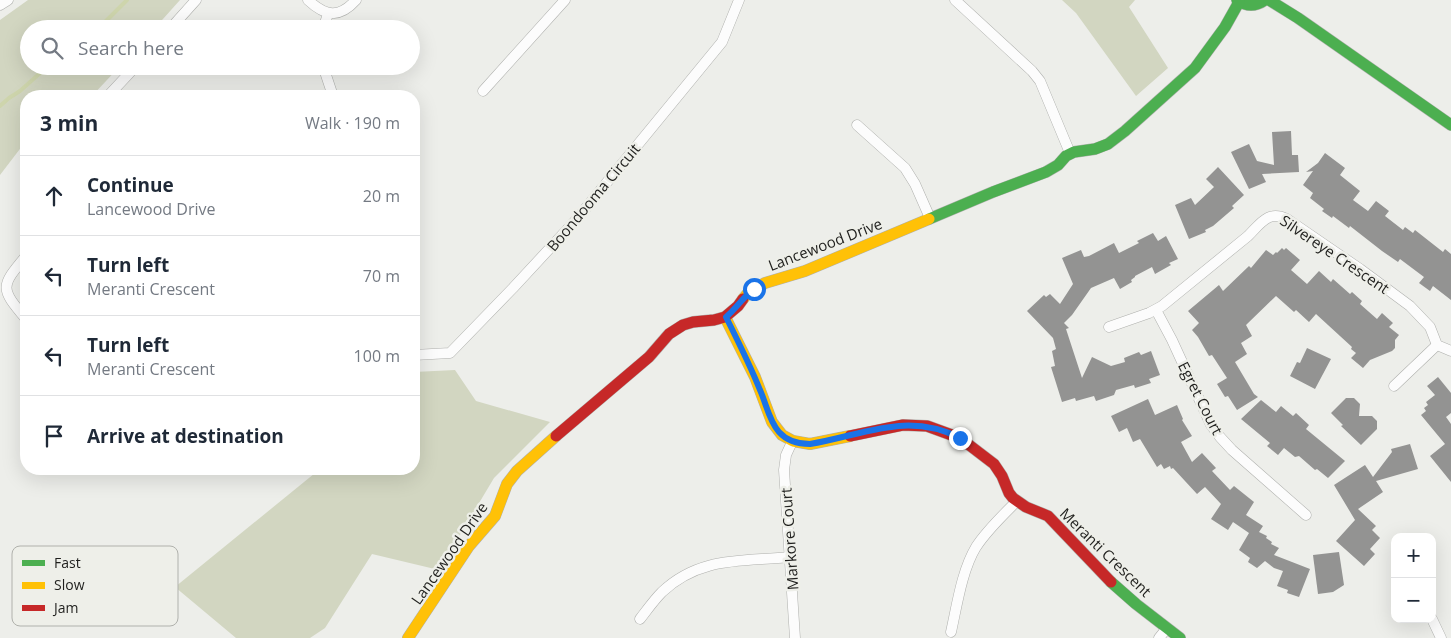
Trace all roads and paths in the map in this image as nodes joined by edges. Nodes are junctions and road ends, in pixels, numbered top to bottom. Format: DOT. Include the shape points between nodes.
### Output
graph roads {
  1 [pos="8,0"];
  2 [pos="196,0"];
  3 [pos="308,0"];
  4 [pos="356,0"];
  5 [pos="565,0"];
  6 [pos="739,0"];
  7 [pos="955,0"];
  8 [pos="1264,0"];
  9 [pos="1269,0"];
  10 [pos="1238,1"];
  11 [pos="0,6"];
  12 [pos="328,14"];
  13 [pos="178,20"];
  14 [pos="326,20"];
  15 [pos="128,75"];
  16 [pos="326,75"];
  17 [pos="114,90"];
  18 [pos="331,90"];
  19 [pos="483,91"];
  20 [pos="857,125"];
  21 [pos="1451,125"];
  22 [pos="1070,153"];
  23 [pos="930,218"];
  24 [pos="20,263"];
  25 [pos="1156,310"];
  26 [pos="20,313"];
  27 [pos="726,317"];
  28 [pos="1109,327"];
  29 [pos="1437,345"];
  30 [pos="1451,352"];
  31 [pos="420,354"];
  32 [pos="1394,386"];
  33 [pos="792,442"];
  34 [pos="1017,501"];
  35 [pos="1306,515"];
  36 [pos="790,557"];
  37 [pos="640,619"];
  38 [pos="1434,623"];
  39 [pos="1167,628"];
  40 [pos="951,632"];
  41 [pos="408,638"];
  42 [pos="795,638"];
  43 [pos="1159,638"];
  44 [pos="1180,638"];
  45 [pos="1441,638"];
  1 -- 11 [label="street"];
  2 -- 13 [label="street"];
  3 -- 12 [label="street"];
  4 -- 12 [label="street" via="340,12"];
  5 -- 19 [label="street"];
  6 -- 31 [label="street, Boondooma Circuit" via="722,42 576,220 450,352"];
  7 -- 22 [label="street" via="1032,71 1040,82"];
  8 -- 10 [label="street" via="1253,6"];
  9 -- 21 [label="street"];
  10 -- 22 [label="street" via="1206,56 1186,77 1114,140 1095,149"];
  12 -- 14 [label="street"];
  15 -- 17 [label="street"];
  16 -- 18 [label="street"];
  20 -- 23 [label="street" via="905,168"];
  22 -- 23 [label="street, Lancewood Drive" via="1046,172"];
  23 -- 27 [label="street, Lancewood Drive" via="805,271 765,283 748,293"];
  24 -- 26 [label="street" via="4,281 3,292"];
  25 -- 28 [label="street, Silvereye Crescent"];
  25 -- 29 [label="street, Silvereye Crescent" via="1259,225 1276,215 1360,268 1410,306 1430,326"];
  25 -- 35 [label="street, Egret Court" via="1211,425 1232,450"];
  27 -- 33 [label="street" via="752,369 773,423 780,434"];
  27 -- 41 [label="street, Lancewood Drive" via="693,322 669,334 649,358 516,471 507,484 495,516 469,546"];
  29 -- 30 [label="street"];
  29 -- 32 [label="street"];
  33 -- 34 [label="street" via="810,444 903,425 938,429 967,443 994,464 1009,493"];
  33 -- 36 [label="street, Markore Court" via="784,470"];
  34 -- 39 [label="street, Meranti Crescent" via="1048,516 1102,574"];
  34 -- 40 [label="street" via="985,536 971,557"];
  36 -- 37 [label="street" via="730,561 696,569 668,586"];
  36 -- 42 [label="street, Markore Court"];
  38 -- 45 [label="street"];
  39 -- 43 [label="street"];
  39 -- 44 [label="street, Meranti Crescent"];
}
